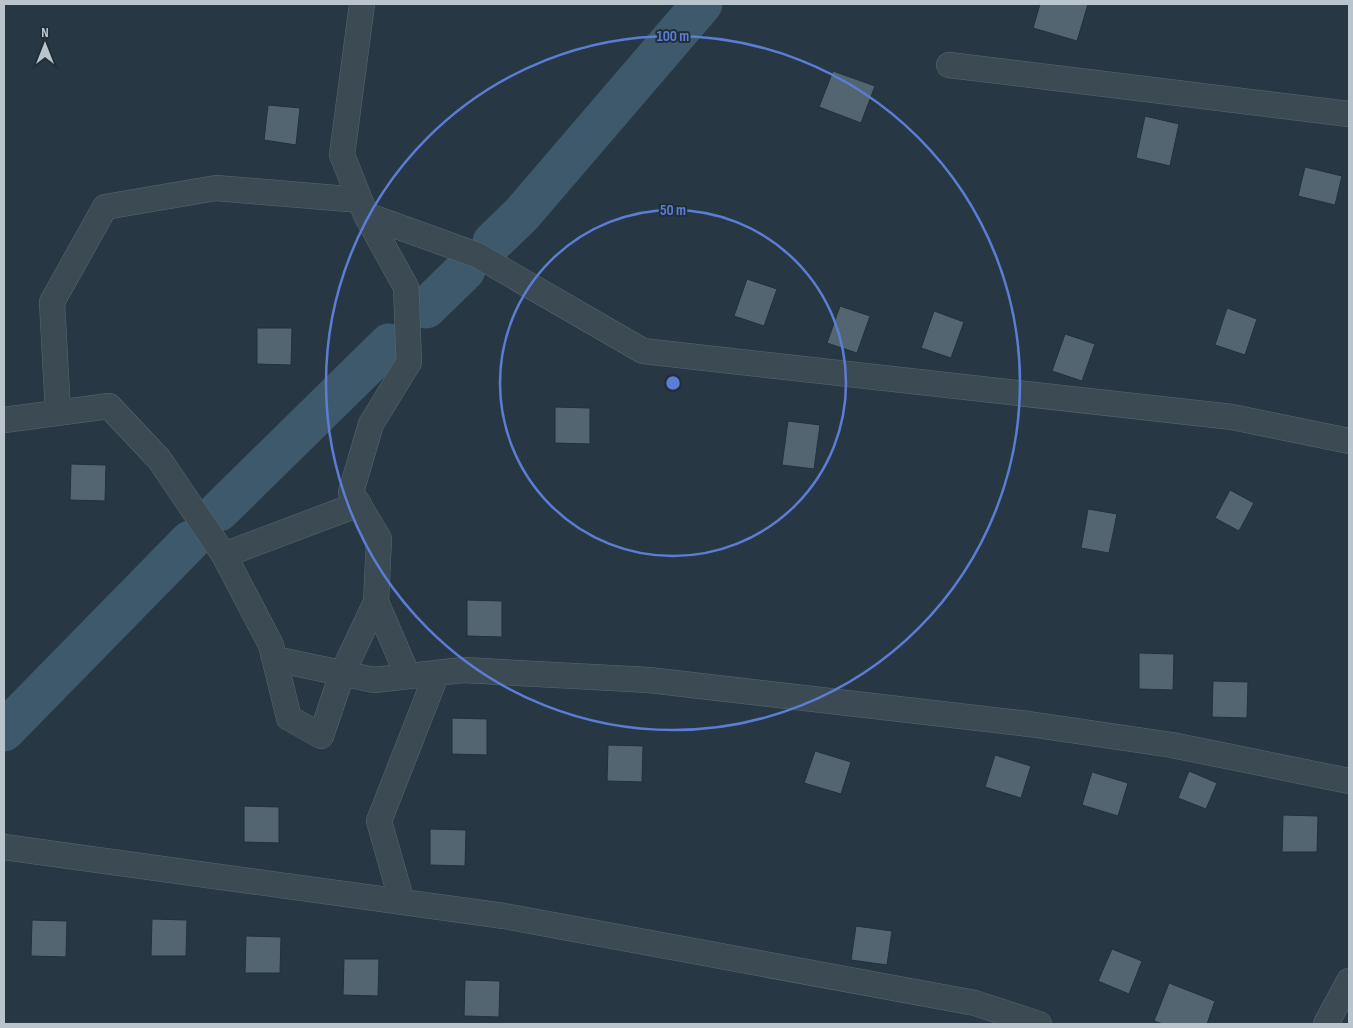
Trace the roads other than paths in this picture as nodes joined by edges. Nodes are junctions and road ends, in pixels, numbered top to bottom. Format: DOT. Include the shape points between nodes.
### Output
graph roads {
  1 [pos="362,4"];
  2 [pos="949,65"];
  3 [pos="1349,114"];
  4 [pos="363,207"];
  5 [pos="58,413"];
  6 [pos="4,420"];
  7 [pos="1349,441"];
  8 [pos="359,504"];
  9 [pos="224,554"];
  10 [pos="376,602"];
  11 [pos="275,659"];
  12 [pos="438,673"];
  13 [pos="342,674"];
  14 [pos="408,676"];
  15 [pos="1349,782"];
  16 [pos="4,847"];
  17 [pos="402,902"];
  18 [pos="1349,981"];
  19 [pos="1039,1024"];
  20 [pos="1326,1024"];
  1 -- 4 [label="street" via="342,155"];
  2 -- 3 [label="street"];
  4 -- 5 [label="street" via="216,188 105,207 52,302"];
  4 -- 7 [label="street" via="477,255 643,351 1232,417"];
  4 -- 8 [label="street" via="406,287 409,362 371,424 351,492"];
  5 -- 6 [label="street"];
  5 -- 9 [label="street" via="109,406 159,459"];
  8 -- 9 [label="street"];
  8 -- 10 [label="street" via="379,539"];
  9 -- 11 [label="street" via="272,646"];
  10 -- 13 [label="street"];
  10 -- 14 [label="street"];
  11 -- 13 [label="street"];
  11 -- 13 [label="street" via="290,718 321,736"];
  12 -- 14 [label="street"];
  12 -- 15 [label="street" via="463,670 649,680 1029,724 1172,745"];
  12 -- 17 [label="street" via="379,821"];
  13 -- 14 [label="street" via="374,680"];
  16 -- 17 [label="street"];
  17 -- 19 [label="street" via="504,916 965,1001"];
  18 -- 20 [label="street"];
}
